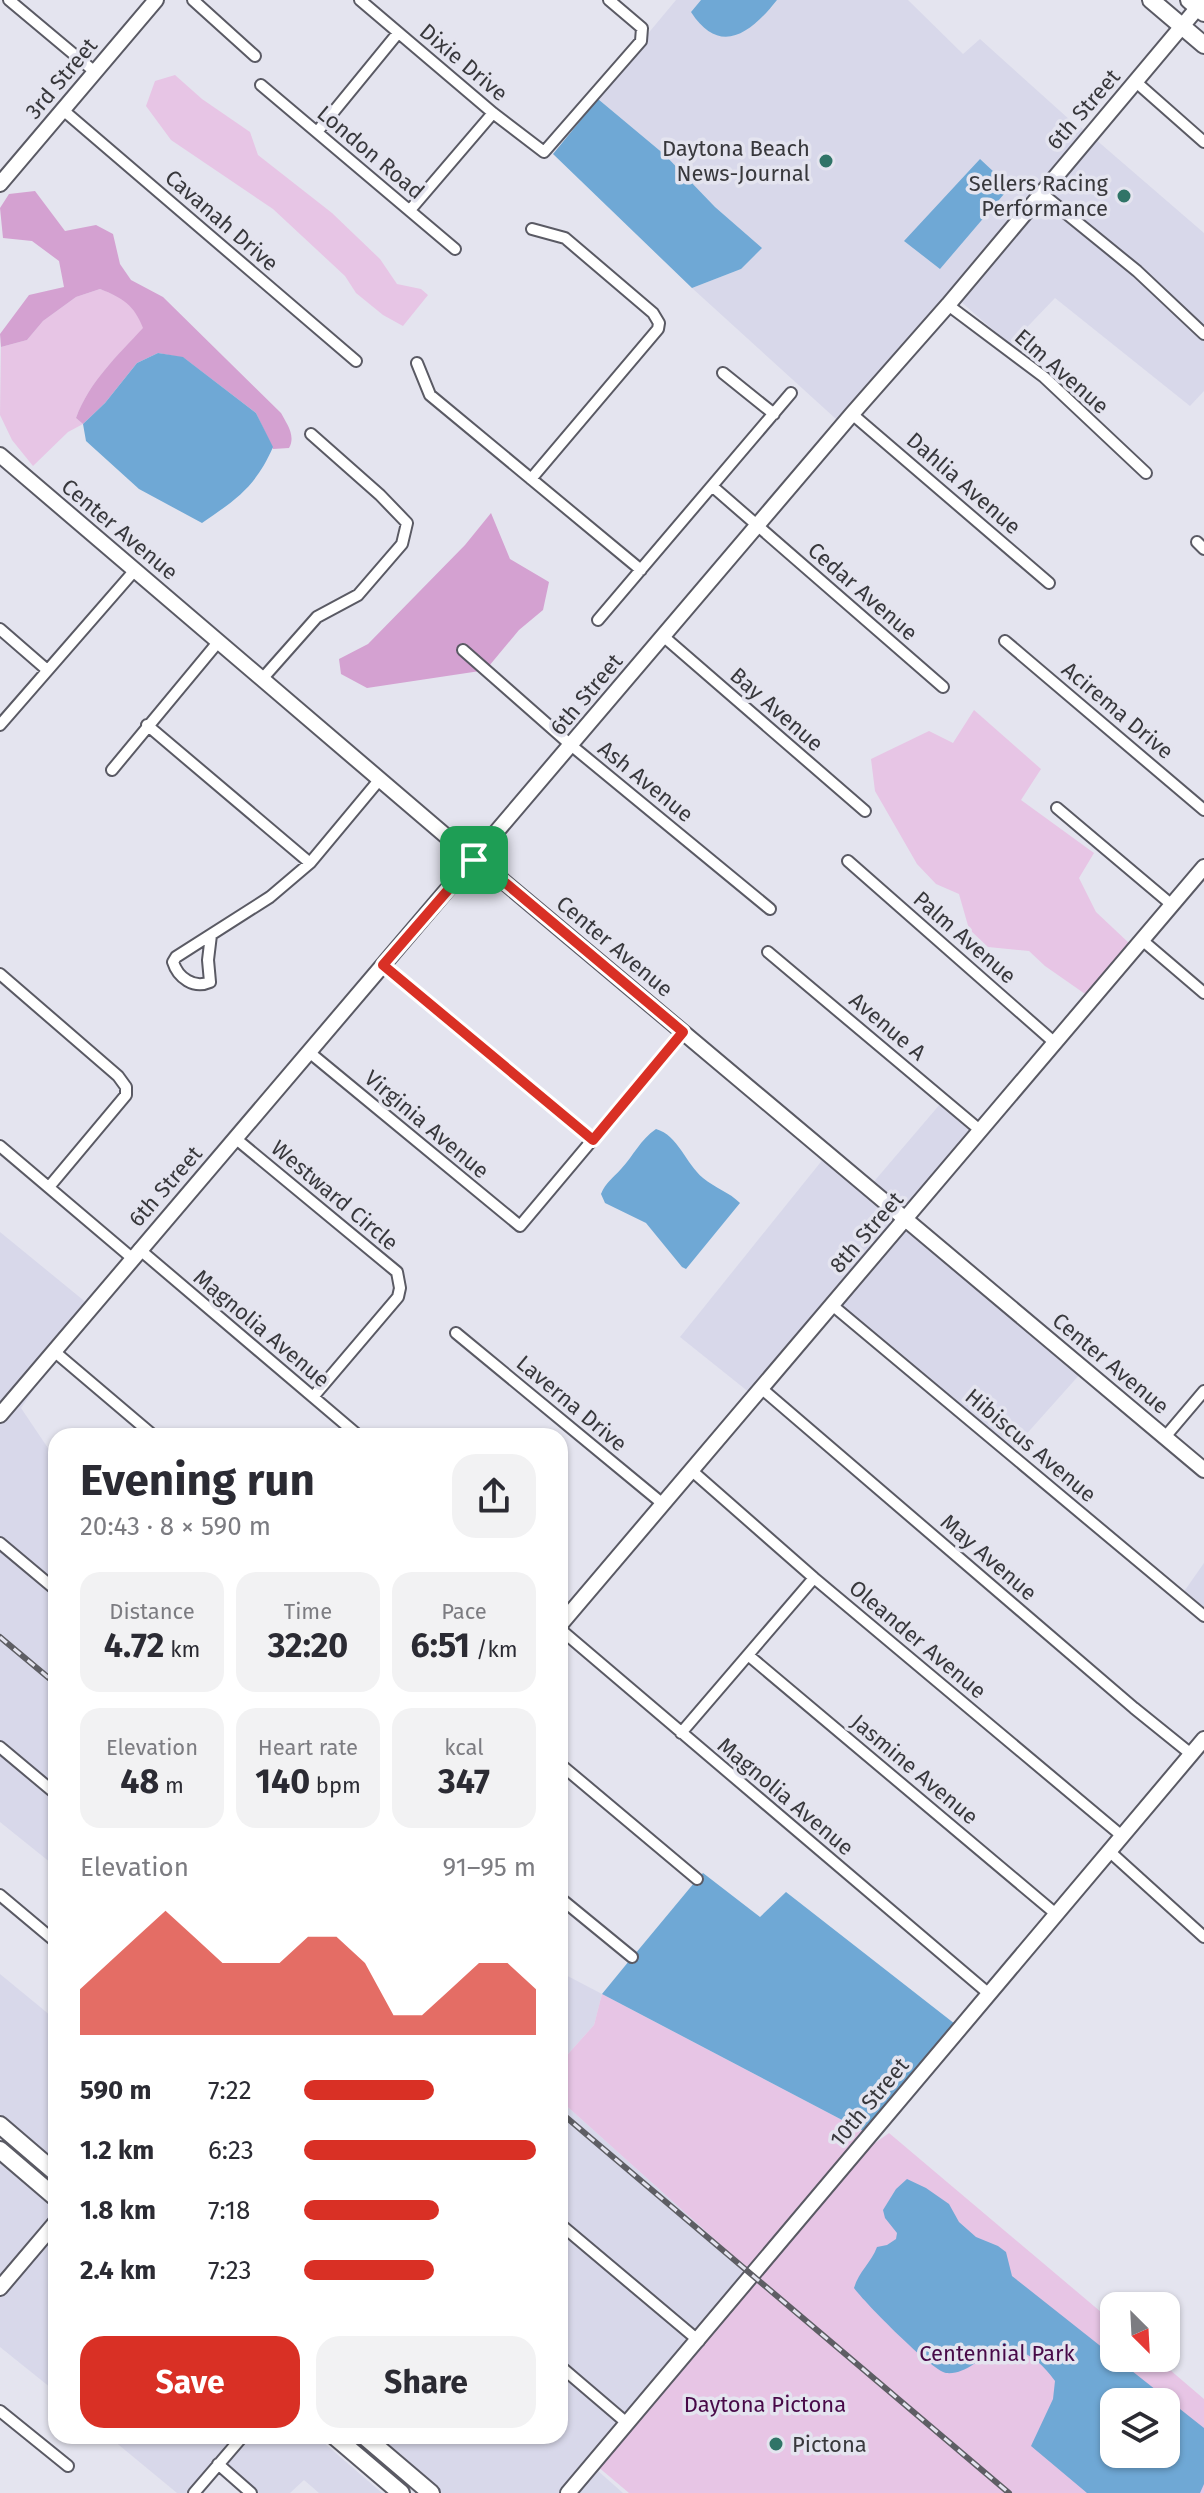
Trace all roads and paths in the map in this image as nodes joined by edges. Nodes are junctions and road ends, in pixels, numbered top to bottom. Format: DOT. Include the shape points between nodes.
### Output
graph roads {
  1 [pos="9,0"];
  2 [pos="156,0"];
  3 [pos="193,0"];
  4 [pos="360,0"];
  5 [pos="609,0"];
  6 [pos="1151,0"];
  7 [pos="1199,5"];
  8 [pos="1181,26"];
  9 [pos="398,33"];
  10 [pos="1204,45"];
  11 [pos="255,56"];
  12 [pos="95,72"];
  13 [pos="1136,82"];
  14 [pos="261,85"];
  15 [pos="63,110"];
  16 [pos="493,113"];
  17 [pos="317,132"];
  18 [pos="1204,142"];
  19 [pos="0,184"];
  20 [pos="1040,192"];
  21 [pos="410,210"];
  22 [pos="532,229"];
  23 [pos="455,249"];
  24 [pos="948,305"];
  25 [pos="1204,334"];
  26 [pos="356,361"];
  27 [pos="417,363"];
  28 [pos="723,373"];
  29 [pos="791,393"];
  30 [pos="774,414"];
  31 [pos="852,414"];
  32 [pos="311,434"];
  33 [pos="0,455"];
  34 [pos="1146,473"];
  35 [pos="531,479"];
  36 [pos="712,486"];
  37 [pos="757,526"];
  38 [pos="135,570"];
  39 [pos="641,570"];
  40 [pos="1049,583"];
  41 [pos="598,620"];
  42 [pos="0,629"];
  43 [pos="663,636"];
  44 [pos="219,641"];
  45 [pos="1005,641"];
  46 [pos="463,650"];
  47 [pos="46,669"];
  48 [pos="263,678"];
  49 [pos="943,687"];
  50 [pos="0,725"];
  51 [pos="147,725"];
  52 [pos="572,746"];
  53 [pos="112,770"];
  54 [pos="380,779"];
  55 [pos="1057,808"];
  56 [pos="1204,810"];
  57 [pos="865,811"];
  58 [pos="474,860"];
  59 [pos="848,861"];
  60 [pos="310,863"];
  61 [pos="1204,867"];
  62 [pos="1172,905"];
  63 [pos="770,909"];
  64 [pos="211,935"];
  65 [pos="1142,940"];
  66 [pos="768,952"];
  67 [pos="383,965"];
  68 [pos="0,974"];
  69 [pos="1204,993"];
  70 [pos="683,1032"];
  71 [pos="1055,1043"];
  72 [pos="309,1052"];
  73 [pos="981,1131"];
  74 [pos="235,1138"];
  75 [pos="593,1140"];
  76 [pos="0,1146"];
  77 [pos="49,1187"];
  78 [pos="905,1220"];
  79 [pos="136,1254"];
  80 [pos="832,1305"];
  81 [pos="456,1333"];
  82 [pos="55,1352"];
  83 [pos="761,1388"];
  84 [pos="1204,1391"];
  85 [pos="313,1397"];
  86 [pos="0,1413"];
  87 [pos="145,1428"];
  88 [pos="350,1428"];
  89 [pos="1165,1437"];
  90 [pos="691,1470"];
  91 [pos="1204,1470"];
  92 [pos="663,1504"];
  93 [pos="0,1543"];
  94 [pos="814,1578"];
  95 [pos="48,1583"];
  96 [pos="568,1612"];
  97 [pos="1204,1616"];
  98 [pos="568,1625"];
  99 [pos="748,1655"];
  100 [pos="681,1733"];
  101 [pos="1204,1739"];
  102 [pos="0,1747"];
  103 [pos="1191,1754"];
  104 [pos="568,1771"];
  105 [pos="48,1787"];
  106 [pos="1122,1836"];
  107 [pos="1109,1851"];
  108 [pos="697,1879"];
  109 [pos="0,1895"];
  110 [pos="568,1905"];
  111 [pos="1056,1914"];
  112 [pos="48,1935"];
  113 [pos="1204,1937"];
  114 [pos="632,1957"];
  115 [pos="988,1993"];
  116 [pos="0,2125"];
  117 [pos="0,2150"];
  118 [pos="48,2166"];
  119 [pos="48,2191"];
  120 [pos="48,2231"];
  121 [pos="568,2231"];
  122 [pos="0,2288"];
  123 [pos="699,2341"];
  124 [pos="568,2373"];
  125 [pos="0,2411"];
  126 [pos="628,2424"];
  127 [pos="236,2444"];
  128 [pos="343,2444"];
  129 [pos="373,2444"];
  130 [pos="218,2464"];
  131 [pos="68,2466"];
  132 [pos="194,2493"];
  133 [pos="251,2493"];
  134 [pos="401,2493"];
  135 [pos="431,2493"];
  136 [pos="568,2493"];
  1 -- 12 [label="street"];
  2 -- 12 [label="street, 3rd Street"];
  3 -- 11 [label="street"];
  4 -- 9 [label="street, Dixie Drive"];
  5 -- 16 [label="street, Dixie Drive" via="642,28 641,41 544,152"];
  6 -- 8 [label="main road"];
  7 -- 8 [label="street, 6th Street"];
  8 -- 10 [label="main road"];
  8 -- 13 [label="street, 6th Street"];
  9 -- 16 [label="street, Dixie Drive"];
  9 -- 17 [label="street"];
  12 -- 15 [label="street, 3rd Street"];
  13 -- 18 [label="street"];
  13 -- 20 [label="street, 6th Street"];
  14 -- 17 [label="street, London Road"];
  15 -- 19 [label="street, 3rd Street"];
  15 -- 26 [label="street, Cavanah Drive"];
  16 -- 21 [label="street"];
  17 -- 21 [label="street, London Road"];
  20 -- 24 [label="street, 6th Street"];
  20 -- 25 [label="street"];
  21 -- 23 [label="street, London Road"];
  22 -- 35 [label="street" via="565,238 659,323"];
  24 -- 31 [label="street, 6th Street"];
  24 -- 34 [label="street, Elm Avenue" via="1044,377"];
  27 -- 35 [label="street" via="430,395"];
  28 -- 30 [label="street"];
  29 -- 30 [label="street"];
  30 -- 36 [label="street"];
  31 -- 37 [label="street, 6th Street"];
  31 -- 40 [label="street, Dahlia Avenue"];
  32 -- 48 [label="street" via="407,523 402,544 358,595 317,617"];
  33 -- 38 [label="street, Center Avenue"];
  35 -- 39 [label="street"];
  36 -- 37 [label="street, Cedar Avenue"];
  36 -- 39 [label="street"];
  37 -- 43 [label="street, 6th Street"];
  37 -- 49 [label="street, Cedar Avenue"];
  38 -- 44 [label="street, Center Avenue"];
  38 -- 47 [label="street"];
  39 -- 41 [label="street"];
  42 -- 47 [label="street"];
  43 -- 52 [label="street, 6th Street"];
  43 -- 57 [label="street, Bay Avenue"];
  44 -- 48 [label="street, Center Avenue"];
  44 -- 51 [label="street"];
  45 -- 56 [label="street, Acirema Drive"];
  46 -- 52 [label="street, Ash Avenue"];
  47 -- 50 [label="street"];
  48 -- 54 [label="street, Center Avenue"];
  51 -- 53 [label="street"];
  51 -- 60 [label="street"];
  52 -- 58 [label="street, 6th Street"];
  52 -- 63 [label="street, Ash Avenue"];
  54 -- 58 [label="street, Center Avenue"];
  54 -- 60 [label="street"];
  55 -- 62 [label="street"];
  58 -- 67 [label="street, 6th Street"];
  58 -- 70 [label="street, Center Avenue"];
  59 -- 71 [label="street, Palm Avenue"];
  60 -- 64 [label="street"];
  61 -- 62 [label="street, 8th Street"];
  62 -- 65 [label="street, 8th Street"];
  64 -- 64 [label="street" via="173,962 197,985 210,982"];
  65 -- 69 [label="street"];
  65 -- 71 [label="street, 8th Street"];
  66 -- 73 [label="street, Avenue A"];
  67 -- 72 [label="street, 6th Street"];
  67 -- 75 [label="street"];
  68 -- 77 [label="street" via="126,1087 126,1095"];
  70 -- 75 [label="street"];
  70 -- 78 [label="street, Center Avenue"];
  71 -- 73 [label="street, 8th Street"];
  72 -- 74 [label="street, 6th Street"];
  72 -- 75 [label="street, Virginia Avenue" via="520,1226"];
  73 -- 78 [label="street, 8th Street"];
  74 -- 79 [label="street, 6th Street"];
  74 -- 85 [label="street, Westward Circle" via="397,1272 398,1297"];
  76 -- 77 [label="street, Magnolia Avenue"];
  77 -- 79 [label="street, Magnolia Avenue"];
  78 -- 80 [label="street, 8th Street"];
  78 -- 89 [label="street, Center Avenue"];
  79 -- 82 [label="street, 6th Street"];
  79 -- 85 [label="street, Magnolia Avenue"];
  80 -- 83 [label="street, 8th Street"];
  80 -- 97 [label="street, Hibiscus Avenue"];
  81 -- 92 [label="street, Laverna Drive"];
  82 -- 86 [label="street, 6th Street"];
  82 -- 87 [label="street"];
  83 -- 90 [label="street, 8th Street"];
  83 -- 103 [label="street, May Avenue"];
  84 -- 89 [label="street"];
  85 -- 88 [label="street, Magnolia Avenue"];
  89 -- 91 [label="street, Center Avenue"];
  90 -- 92 [label="street, 8th Street"];
  90 -- 94 [label="street, Oleander Avenue"];
  92 -- 96 [label="street, 8th Street"];
  93 -- 95 [label="street"];
  94 -- 99 [label="street"];
  94 -- 106 [label="street, Oleander Avenue"];
  98 -- 100 [label="street, Magnolia Avenue"];
  99 -- 100 [label="street"];
  99 -- 111 [label="street, Jasmine Avenue"];
  100 -- 115 [label="street, Magnolia Avenue"];
  101 -- 103 [label="street, 10th Street"];
  102 -- 105 [label="street"];
  103 -- 106 [label="street, 10th Street"];
  104 -- 108 [label="street"];
  106 -- 107 [label="street, 10th Street"];
  107 -- 111 [label="street, 10th Street"];
  107 -- 113 [label="street"];
  109 -- 112 [label="street"];
  110 -- 114 [label="street"];
  111 -- 115 [label="street, 10th Street"];
  115 -- 123 [label="street, 10th Street"];
  116 -- 118 [label="main road"];
  117 -- 119 [label="main road"];
  120 -- 122 [label="street"];
  121 -- 123 [label="street"];
  123 -- 126 [label="street, 10th Street"];
  124 -- 126 [label="street"];
  125 -- 131 [label="street"];
  126 -- 136 [label="street, 10th Street"];
  127 -- 130 [label="street"];
  128 -- 134 [label="main road"];
  129 -- 135 [label="main road"];
  130 -- 132 [label="street"];
  130 -- 133 [label="street"];
}
